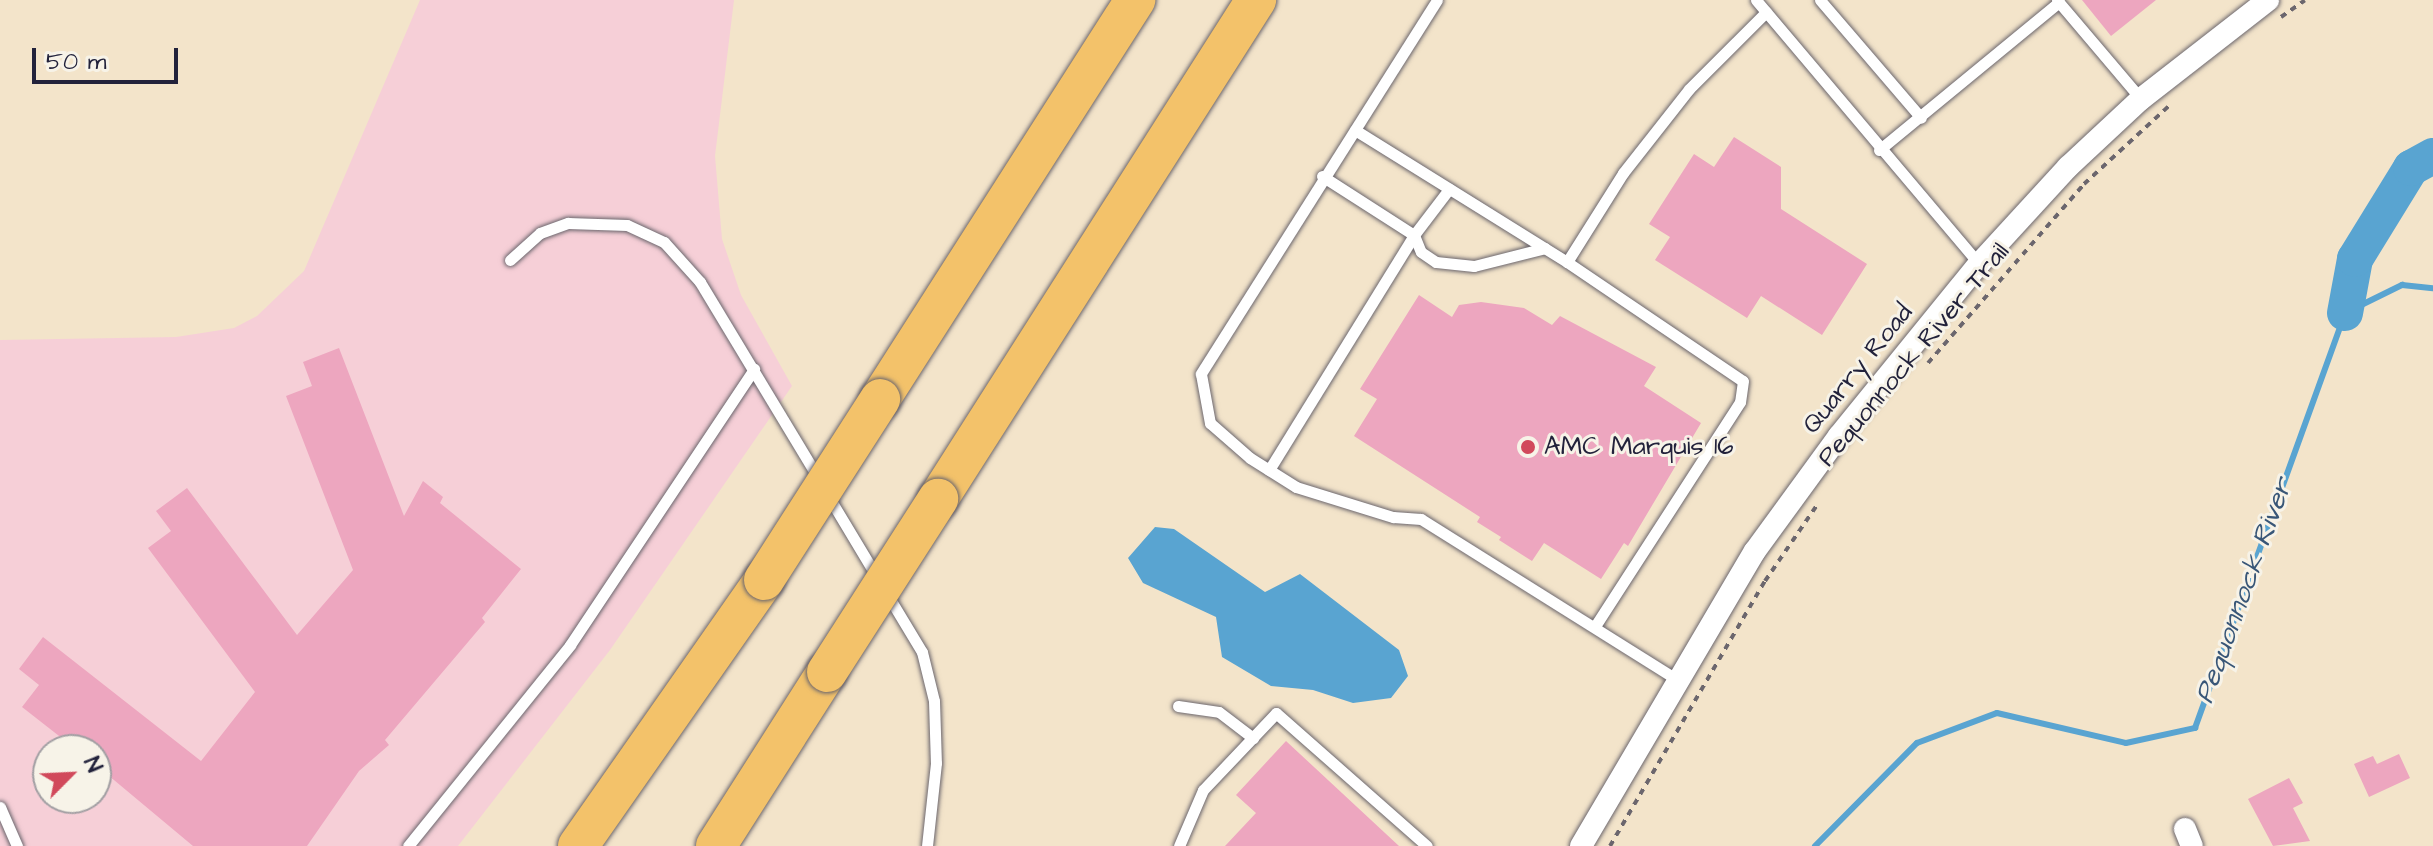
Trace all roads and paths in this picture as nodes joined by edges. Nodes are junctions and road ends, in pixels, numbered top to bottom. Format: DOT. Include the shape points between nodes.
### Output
graph roads {
  1 [pos="1135,0"];
  2 [pos="1256,0"];
  3 [pos="1437,0"];
  4 [pos="1756,0"];
  5 [pos="1820,0"];
  6 [pos="2305,0"];
  7 [pos="2058,1"];
  8 [pos="2274,9"];
  9 [pos="1766,12"];
  10 [pos="2180,96"];
  11 [pos="2141,99"];
  12 [pos="1921,118"];
  13 [pos="1355,130"];
  14 [pos="1879,150"];
  15 [pos="1322,176"];
  16 [pos="1449,189"];
  17 [pos="1414,235"];
  18 [pos="1545,248"];
  19 [pos="510,260"];
  20 [pos="1567,262"];
  21 [pos="1979,264"];
  22 [pos="754,369"];
  23 [pos="1918,374"];
  24 [pos="1269,470"];
  25 [pos="1823,496"];
  26 [pos="1595,626"];
  27 [pos="1676,679"];
  28 [pos="1178,706"];
  29 [pos="1253,738"];
  30 [pos="0,807"];
  31 [pos="17,846"];
  32 [pos="408,846"];
  33 [pos="578,846"];
  34 [pos="716,846"];
  35 [pos="927,846"];
  36 [pos="1179,846"];
  37 [pos="1427,846"];
  38 [pos="1581,846"];
  39 [pos="1610,846"];
  1 -- 33 [label="highway, bridge" via="764,580"];
  2 -- 34 [label="highway, bridge"];
  3 -- 13 [label="lane"];
  4 -- 9 [label="lane"];
  5 -- 12 [label="lane"];
  6 -- 8 [label="path"];
  7 -- 11 [label="lane"];
  7 -- 12 [label="lane"];
  8 -- 11 [label="street, Quarry Road"];
  9 -- 14 [label="lane"];
  9 -- 20 [label="lane" via="1689,89 1623,173"];
  10 -- 23 [label="path, Pequonnock River Trail" via="2084,184"];
  11 -- 21 [label="street, Quarry Road" via="2068,167"];
  12 -- 14 [label="lane"];
  13 -- 15 [label="lane"];
  13 -- 16 [label="lane"];
  14 -- 21 [label="lane"];
  15 -- 17 [label="lane"];
  15 -- 24 [label="lane" via="1201,374 1210,423"];
  16 -- 17 [label="lane"];
  16 -- 18 [label="lane"];
  17 -- 18 [label="lane" via="1421,252 1436,262 1474,266"];
  17 -- 24 [label="lane"];
  18 -- 20 [label="lane"];
  19 -- 22 [label="lane" via="533,238 568,223 615,223 648,233 685,262"];
  20 -- 26 [label="lane" via="1743,381 1740,402"];
  21 -- 27 [label="street, Quarry Road" via="1755,551"];
  22 -- 32 [label="lane" via="570,645"];
  22 -- 35 [label="lane" via="922,652 936,732"];
  24 -- 26 [label="lane" via="1296,487 1343,503 1421,519"];
  25 -- 39 [label="path, Pequonnock River Trail" via="1765,581"];
  26 -- 27 [label="lane"];
  27 -- 38 [label="street, Quarry Road"];
  28 -- 29 [label="lane" via="1219,712"];
  29 -- 36 [label="lane" via="1203,790"];
  29 -- 37 [label="lane" via="1276,713"];
  30 -- 31 [label="lane"];
}
